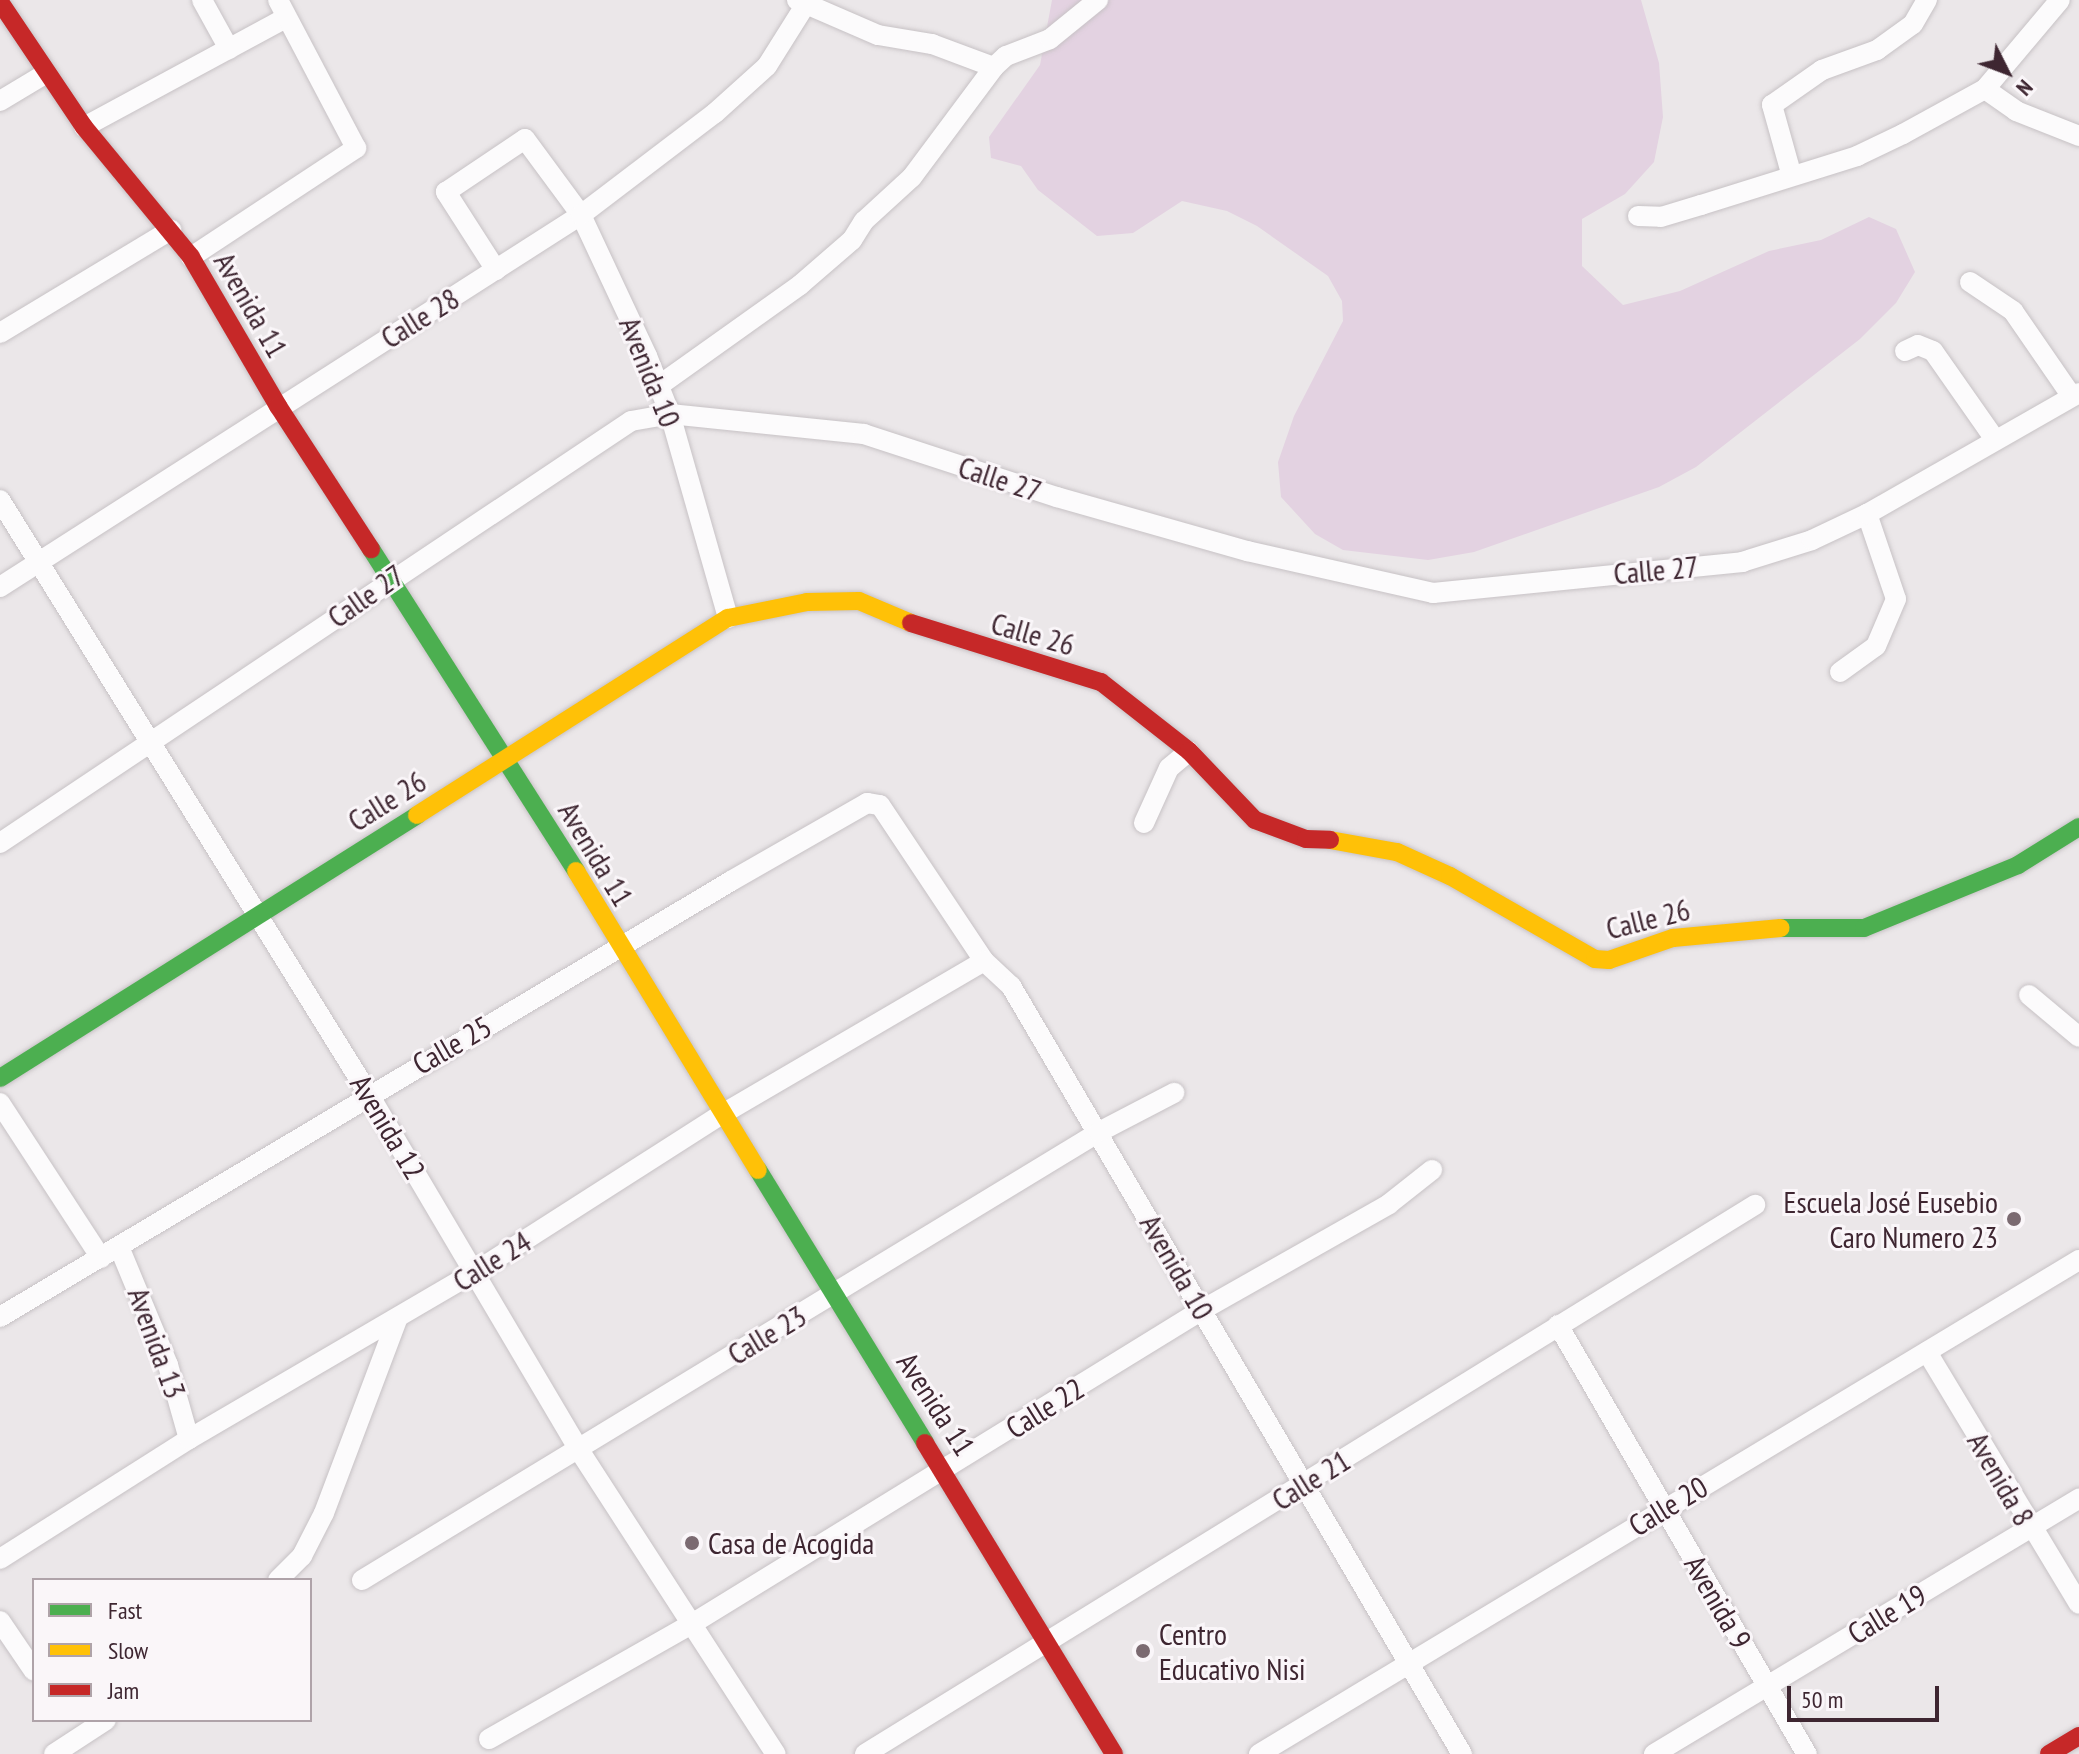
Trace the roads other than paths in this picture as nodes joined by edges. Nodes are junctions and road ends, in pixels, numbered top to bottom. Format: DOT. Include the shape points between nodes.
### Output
graph roads {
  1 [pos="202,0"];
  2 [pos="1098,0"];
  3 [pos="1927,0"];
  4 [pos="2060,0"];
  5 [pos="0,2"];
  6 [pos="800,4"];
  7 [pos="282,9"];
  8 [pos="229,49"];
  9 [pos="994,67"];
  10 [pos="45,74"];
  11 [pos="1985,89"];
  12 [pos="0,101"];
  13 [pos="84,127"];
  14 [pos="2079,136"];
  15 [pos="1791,173"];
  16 [pos="581,215"];
  17 [pos="1638,216"];
  18 [pos="171,230"];
  19 [pos="191,257"];
  20 [pos="496,270"];
  21 [pos="1970,282"];
  22 [pos="0,333"];
  23 [pos="1905,351"];
  24 [pos="657,387"];
  25 [pos="2075,394"];
  26 [pos="278,406"];
  27 [pos="670,414"];
  28 [pos="1994,438"];
  29 [pos="0,500"];
  30 [pos="1867,514"];
  31 [pos="40,561"];
  32 [pos="388,580"];
  33 [pos="0,587"];
  34 [pos="728,618"];
  35 [pos="1840,672"];
  36 [pos="153,745"];
  37 [pos="1189,751"];
  38 [pos="508,759"];
  39 [pos="867,803"];
  40 [pos="1144,823"];
  41 [pos="2079,827"];
  42 [pos="0,843"];
  43 [pos="254,917"];
  44 [pos="620,948"];
  45 [pos="984,961"];
  46 [pos="2029,995"];
  47 [pos="2079,1037"];
  48 [pos="0,1078"];
  49 [pos="368,1093"];
  50 [pos="1174,1093"];
  51 [pos="0,1103"];
  52 [pos="724,1113"];
  53 [pos="1099,1132"];
  54 [pos="1432,1170"];
  55 [pos="1755,1205"];
  56 [pos="120,1249"];
  57 [pos="101,1258"];
  58 [pos="2079,1260"];
  59 [pos="475,1272"];
  60 [pos="832,1295"];
  61 [pos="1202,1310"];
  62 [pos="0,1317"];
  63 [pos="397,1320"];
  64 [pos="1558,1325"];
  65 [pos="1927,1352"];
  66 [pos="189,1439"];
  67 [pos="579,1450"];
  68 [pos="945,1470"];
  69 [pos="1306,1485"];
  70 [pos="2079,1499"];
  71 [pos="1663,1509"];
  72 [pos="2030,1529"];
  73 [pos="0,1559"];
  74 [pos="280,1578"];
  75 [pos="362,1580"];
  76 [pos="2079,1604"];
  77 [pos="0,1621"];
  78 [pos="695,1622"];
  79 [pos="1044,1641"];
  80 [pos="1409,1661"];
  81 [pos="32,1668"];
  82 [pos="1766,1685"];
  83 [pos="68,1722"];
  84 [pos="103,1722"];
  85 [pos="2079,1736"];
  86 [pos="79,1738"];
  87 [pos="489,1739"];
  88 [pos="54,1754"];
  89 [pos="776,1754"];
  90 [pos="865,1754"];
  91 [pos="1114,1754"];
  92 [pos="1259,1754"];
  93 [pos="1462,1754"];
  94 [pos="1654,1754"];
  95 [pos="1807,1754"];
  96 [pos="2049,1754"];
  1 -- 8 [label="street"];
  2 -- 9 [label="street" via="1050,39 1006,56"];
  3 -- 15 [label="street" via="1913,24 1877,50 1822,70 1772,105"];
  4 -- 11 [label="street"];
  5 -- 10 [label="street, Avenida 11"];
  6 -- 9 [label="street" via="900,42 932,44"];
  6 -- 16 [label="street, Calle 28" via="767,66 715,113"];
  7 -- 8 [label="street"];
  7 -- 19 [label="street" via="356,148"];
  8 -- 13 [label="street"];
  9 -- 24 [label="street" via="912,177 864,221 852,240"];
  10 -- 12 [label="street"];
  10 -- 13 [label="street, Avenida 11"];
  11 -- 14 [label="street" via="2016,111"];
  11 -- 15 [label="street" via="1857,156"];
  13 -- 18 [label="street, Avenida 11"];
  15 -- 17 [label="street" via="1661,217"];
  16 -- 20 [label="street, Calle 28"];
  16 -- 20 [label="street, Avenida 10" via="531,143 515,143 446,192"];
  16 -- 24 [label="street, Avenida 10"];
  18 -- 19 [label="street, Avenida 11"];
  18 -- 22 [label="street"];
  19 -- 26 [label="street, Avenida 11"];
  20 -- 26 [label="street, Calle 28"];
  21 -- 25 [label="street" via="2013,311"];
  23 -- 28 [label="street" via="1927,345"];
  24 -- 27 [label="street, Avenida 10"];
  25 -- 28 [label="street, Calle 27"];
  26 -- 31 [label="street, Calle 28"];
  26 -- 32 [label="street, Avenida 11"];
  27 -- 30 [label="street, Calle 27" via="864,434 1247,551 1433,593 1742,562 1812,540"];
  27 -- 32 [label="street, Calle 27" via="631,421"];
  27 -- 34 [label="street, Avenida 10"];
  28 -- 30 [label="street, Calle 27"];
  29 -- 31 [label="street, Avenida 12"];
  30 -- 35 [label="street" via="1896,599 1876,646"];
  31 -- 33 [label="street, Calle 28"];
  31 -- 36 [label="street, Avenida 12"];
  32 -- 36 [label="street, Calle 27"];
  32 -- 38 [label="street, Avenida 11"];
  34 -- 37 [label="street, Calle 26" via="807,602 859,601 943,637 1101,682"];
  34 -- 38 [label="street, Calle 26"];
  36 -- 42 [label="street, Calle 27"];
  36 -- 43 [label="street, Avenida 12"];
  37 -- 40 [label="street" via="1169,768"];
  37 -- 41 [label="street, Calle 26" via="1255,820 1306,839 1351,841 1397,852 1450,876 1580,953 1609,960 1673,938 1740,928 1864,928 2018,865"];
  38 -- 43 [label="street, Calle 26"];
  38 -- 44 [label="street, Avenida 11"];
  39 -- 44 [label="street, Calle 25"];
  39 -- 45 [label="street, Avenida 10" via="880,805 891,817"];
  43 -- 48 [label="street, Calle 26"];
  43 -- 49 [label="street, Avenida 12"];
  44 -- 49 [label="street, Calle 25"];
  44 -- 52 [label="street, Avenida 11"];
  45 -- 52 [label="street, Calle 24"];
  45 -- 53 [label="street, Avenida 10" via="1011,986"];
  46 -- 47 [label="street"];
  49 -- 56 [label="street, Calle 25"];
  49 -- 59 [label="street, Avenida 12"];
  50 -- 53 [label="street, Calle 23"];
  51 -- 57 [label="street, Avenida 13"];
  52 -- 59 [label="street, Calle 24"];
  52 -- 60 [label="street, Avenida 11"];
  53 -- 60 [label="street, Calle 23"];
  53 -- 61 [label="street, Avenida 10"];
  54 -- 61 [label="street, Calle 22" via="1389,1204"];
  55 -- 64 [label="street, Calle 21"];
  56 -- 57 [label="street, Calle 25"];
  56 -- 66 [label="street, Avenida 13" via="168,1365"];
  57 -- 62 [label="street, Calle 25"];
  58 -- 65 [label="street, Calle 20"];
  59 -- 63 [label="street, Calle 24"];
  59 -- 67 [label="street, Avenida 12"];
  60 -- 67 [label="street, Calle 23"];
  60 -- 68 [label="street, Avenida 11"];
  61 -- 68 [label="street, Calle 22"];
  61 -- 69 [label="street, Avenida 10"];
  63 -- 66 [label="street, Calle 24"];
  63 -- 74 [label="street" via="324,1513 302,1556"];
  64 -- 69 [label="street, Calle 21"];
  64 -- 71 [label="street, Avenida 9"];
  65 -- 71 [label="street, Calle 20"];
  65 -- 72 [label="street, Avenida 8"];
  66 -- 73 [label="street, Calle 24"];
  67 -- 75 [label="street, Calle 23"];
  67 -- 78 [label="street, Avenida 12"];
  68 -- 78 [label="street, Calle 22"];
  68 -- 79 [label="street, Avenida 11"];
  69 -- 79 [label="street, Calle 21"];
  69 -- 80 [label="street, Avenida 10"];
  70 -- 72 [label="street, Calle 19"];
  71 -- 80 [label="street, Calle 20"];
  71 -- 82 [label="street, Avenida 9"];
  72 -- 76 [label="street, Avenida 8"];
  72 -- 82 [label="street, Calle 19"];
  77 -- 81 [label="street"];
  78 -- 87 [label="street, Calle 22"];
  78 -- 89 [label="street, Avenida 12"];
  79 -- 90 [label="street, Calle 21"];
  79 -- 91 [label="street, Avenida 11"];
  80 -- 92 [label="street, Calle 20"];
  80 -- 93 [label="street, Avenida 10"];
  82 -- 94 [label="street, Calle 19"];
  82 -- 95 [label="street, Avenida 9"];
  83 -- 86 [label="street"];
  84 -- 86 [label="street"];
  85 -- 96 [label="street"];
  86 -- 88 [label="street"];
}
